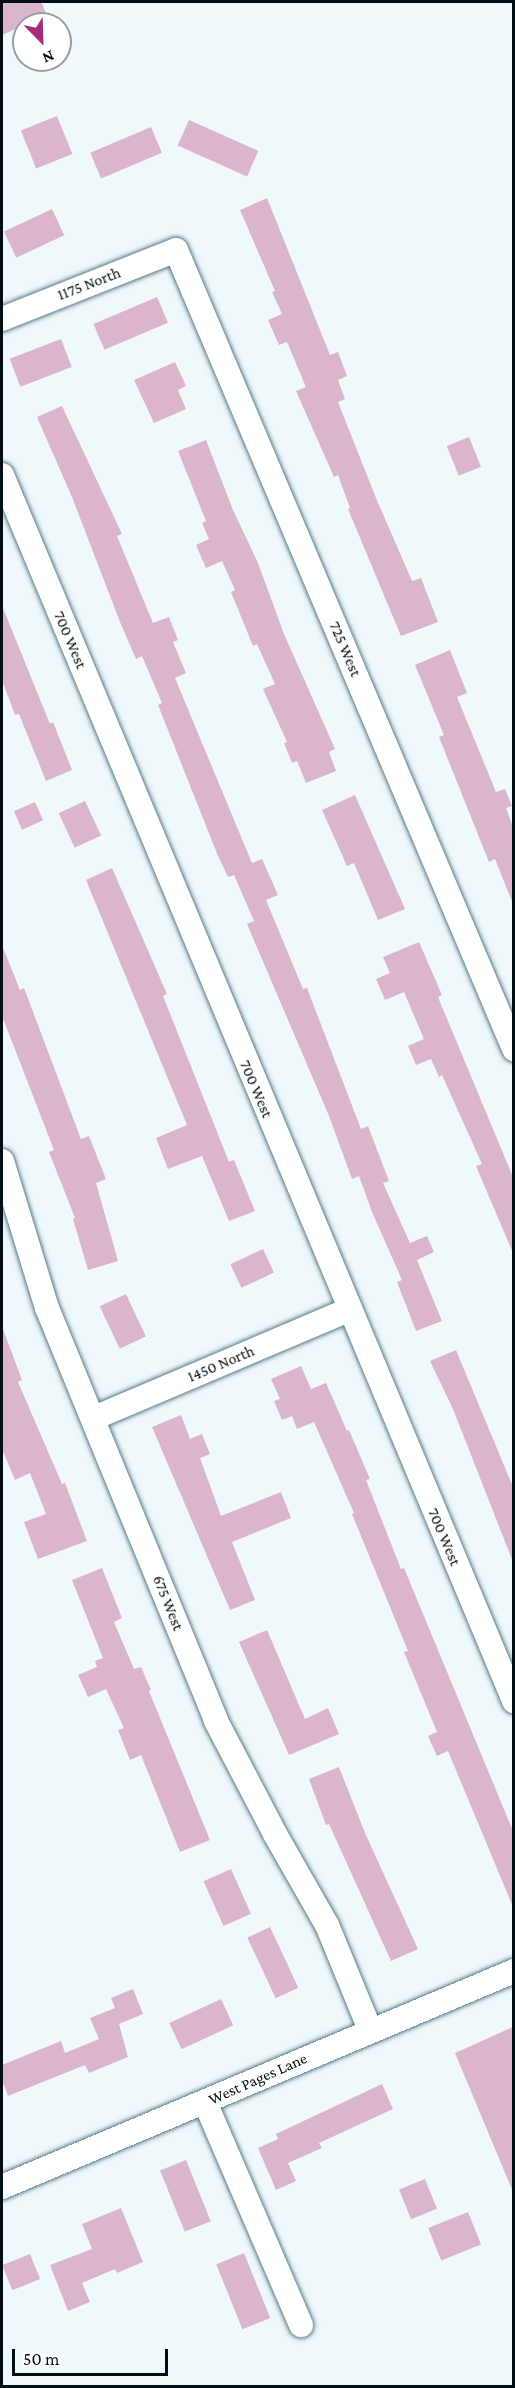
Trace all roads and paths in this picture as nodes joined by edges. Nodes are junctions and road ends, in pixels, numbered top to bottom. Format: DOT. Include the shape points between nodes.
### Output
graph roads {
  1 [pos="176,250"];
  2 [pos="2,319"];
  3 [pos="2,475"];
  4 [pos="513,1049"];
  5 [pos="2,1161"];
  6 [pos="348,1310"];
  7 [pos="94,1418"];
  8 [pos="513,1697"];
  9 [pos="513,1971"];
  10 [pos="370,2030"];
  11 [pos="205,2102"];
  12 [pos="2,2187"];
  13 [pos="301,2325"];
  1 -- 2 [label="street, 1175 North"];
  1 -- 4 [label="street, 725 West"];
  3 -- 6 [label="street, 700 West"];
  5 -- 7 [label="street, 675 West" via="47,1308"];
  6 -- 7 [label="street, 1450 North"];
  6 -- 8 [label="street, 700 West"];
  7 -- 10 [label="street, 675 West" via="216,1721 327,1925"];
  9 -- 10 [label="street, West Pages Lane"];
  10 -- 11 [label="street, West Pages Lane"];
  11 -- 12 [label="street, West Pages Lane"];
  11 -- 13 [label="street"];
}
